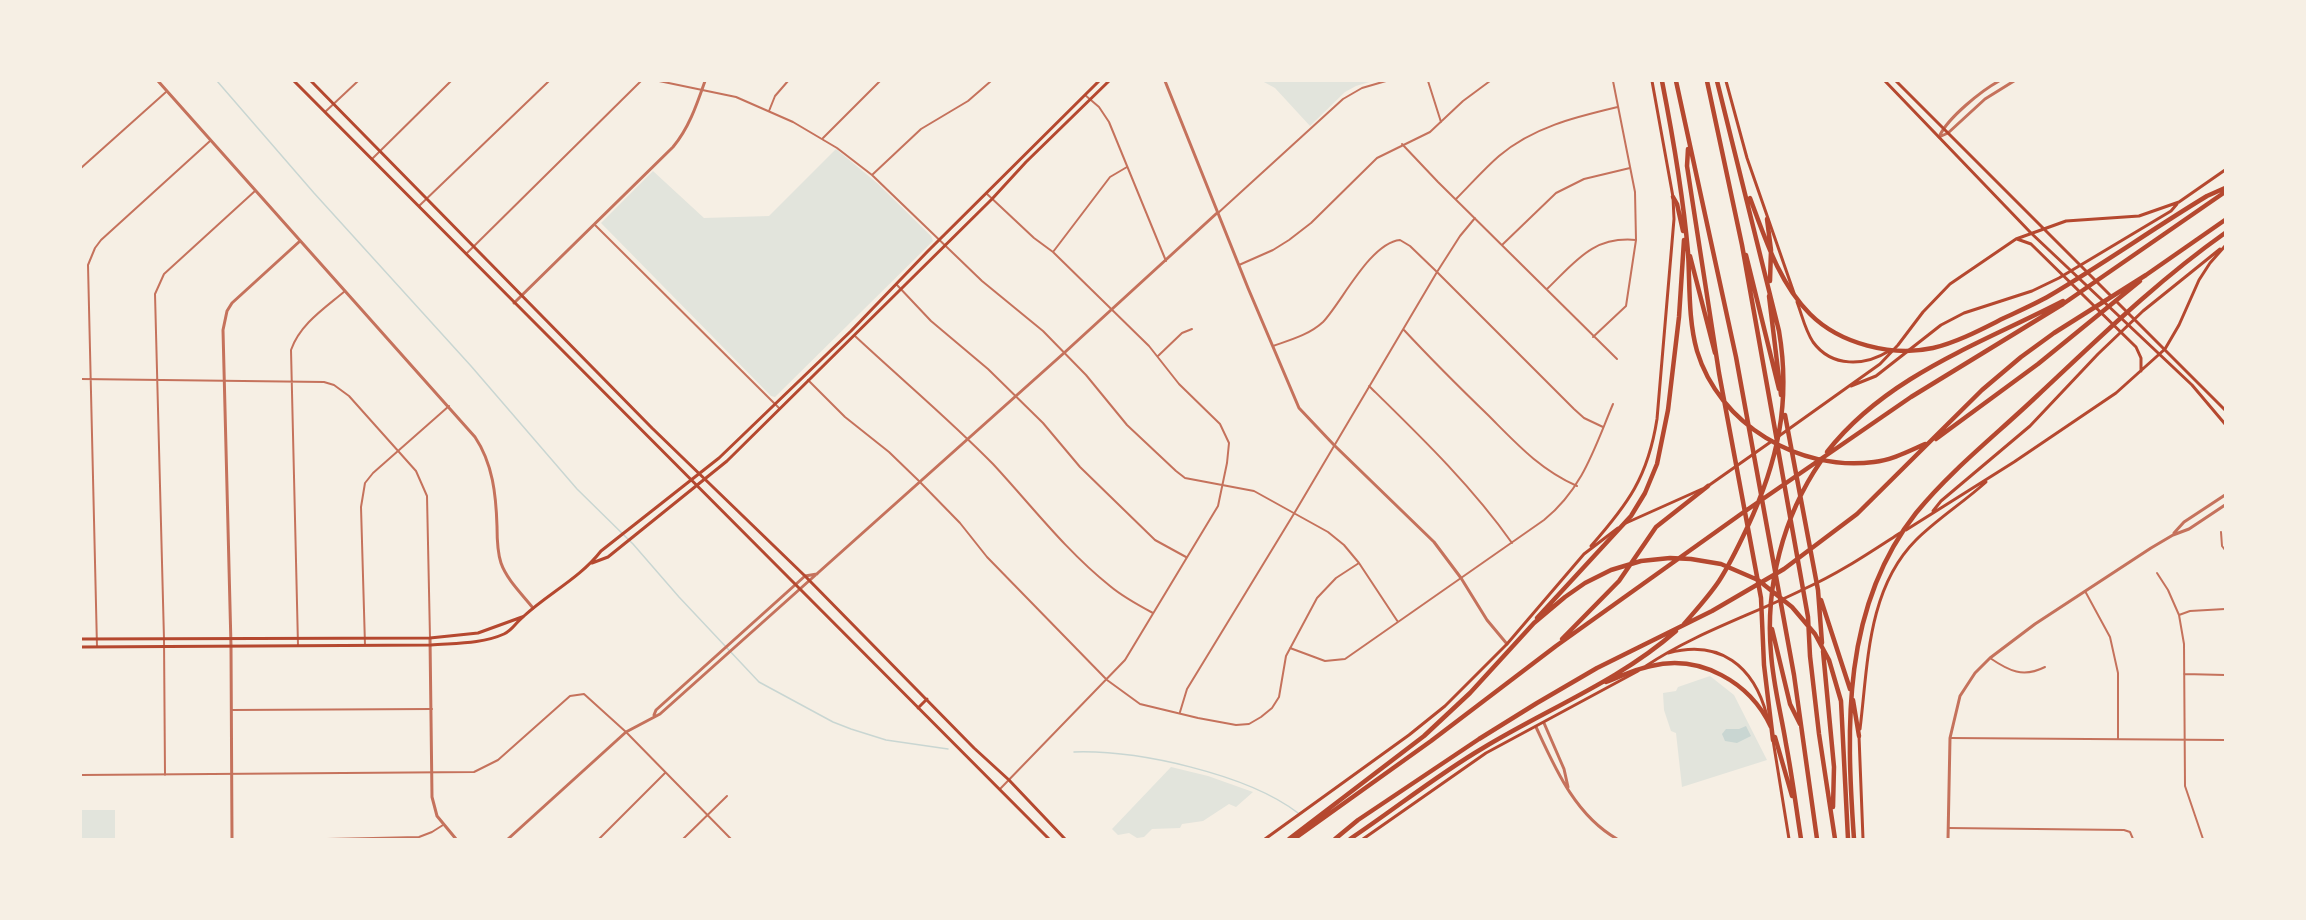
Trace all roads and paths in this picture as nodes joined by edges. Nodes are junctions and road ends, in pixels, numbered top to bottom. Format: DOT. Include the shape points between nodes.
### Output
graph roads {
  1 [pos="159,81"];
  2 [pos="294,81"];
  3 [pos="311,81"];
  4 [pos="358,81"];
  5 [pos="451,81"];
  6 [pos="549,81"];
  7 [pos="641,81"];
  8 [pos="659,81"];
  9 [pos="705,81"];
  10 [pos="788,81"];
  11 [pos="880,81"];
  12 [pos="991,81"];
  13 [pos="1099,81"];
  14 [pos="1109,81"];
  15 [pos="1165,81"];
  16 [pos="1386,81"];
  17 [pos="1428,81"];
  18 [pos="1490,81"];
  19 [pos="1613,81"];
  20 [pos="1652,81"];
  21 [pos="1662,81"];
  22 [pos="1676,81"];
  23 [pos="1707,81"];
  24 [pos="1718,81"];
  25 [pos="1726,81"];
  26 [pos="1885,81"];
  27 [pos="1896,81"];
  28 [pos="2000,81"];
  29 [pos="2014,81"];
  30 [pos="2004,87"];
  31 [pos="702,89"];
  32 [pos="167,92"];
  33 [pos="1085,95"];
  34 [pos="1090,100"];
  35 [pos="333,104"];
  36 [pos="1618,107"];
  37 [pos="325,112"];
  38 [pos="769,112"];
  39 [pos="1441,122"];
  40 [pos="1943,128"];
  41 [pos="1948,133"];
  42 [pos="1939,137"];
  43 [pos="823,138"];
  44 [pos="1688,140"];
  45 [pos="210,141"];
  46 [pos="1402,144"];
  47 [pos="380,150"];
  48 [pos="371,160"];
  49 [pos="1127,167"];
  50 [pos="81,168"];
  51 [pos="1630,168"];
  52 [pos="2225,170"];
  53 [pos="1986,171"];
  54 [pos="872,174"];
  55 [pos="1979,177"];
  56 [pos="1743,181"];
  57 [pos="2225,190"];
  58 [pos="255,191"];
  59 [pos="986,193"];
  60 [pos="1672,197"];
  61 [pos="427,198"];
  62 [pos="992,199"];
  63 [pos="1456,199"];
  64 [pos="2179,202"];
  65 [pos="418,207"];
  66 [pos="1217,213"];
  67 [pos="1475,218"];
  68 [pos="1767,219"];
  69 [pos="2225,220"];
  70 [pos="594,224"];
  71 [pos="2043,228"];
  72 [pos="2031,233"];
  73 [pos="2225,233"];
  74 [pos="1685,235"];
  75 [pos="2016,239"];
  76 [pos="939,240"];
  77 [pos="1636,240"];
  78 [pos="300,241"];
  79 [pos="945,244"];
  80 [pos="1502,245"];
  81 [pos="475,246"];
  82 [pos="1742,246"];
  83 [pos="2225,247"];
  84 [pos="1053,252"];
  85 [pos="466,254"];
  86 [pos="1166,261"];
  87 [pos="1239,265"];
  88 [pos="1437,272"];
  89 [pos="2146,275"];
  90 [pos="897,285"];
  91 [pos="901,289"];
  92 [pos="1547,289"];
  93 [pos="345,291"];
  94 [pos="2076,294"];
  95 [pos="521,296"];
  96 [pos="514,303"];
  97 [pos="1111,309"];
  98 [pos="1192,329"];
  99 [pos="1404,329"];
  100 [pos="851,331"];
  101 [pos="854,335"];
  102 [pos="1593,337"];
  103 [pos="1898,345"];
  104 [pos="1273,346"];
  105 [pos="2165,349"];
  106 [pos="1064,353"];
  107 [pos="2160,353"];
  108 [pos="1157,357"];
  109 [pos="1717,358"];
  110 [pos="1617,359"];
  111 [pos="2140,371"];
  112 [pos="803,375"];
  113 [pos="157,378"];
  114 [pos="81,379"];
  115 [pos="90,379"];
  116 [pos="224,380"];
  117 [pos="808,380"];
  118 [pos="291,381"];
  119 [pos="1369,386"];
  120 [pos="613,388"];
  121 [pos="1846,388"];
  122 [pos="606,394"];
  123 [pos="1014,396"];
  124 [pos="1782,398"];
  125 [pos="774,404"];
  126 [pos="1613,404"];
  127 [pos="449,406"];
  128 [pos="780,409"];
  129 [pos="2225,410"];
  130 [pos="2225,416"];
  131 [pos="2221,420"];
  132 [pos="2225,424"];
  133 [pos="1603,427"];
  134 [pos="968,439"];
  135 [pos="1334,445"];
  136 [pos="398,450"];
  137 [pos="700,473"];
  138 [pos="1992,477"];
  139 [pos="707,479"];
  140 [pos="691,481"];
  141 [pos="919,481"];
  142 [pos="1222,485"];
  143 [pos="697,486"];
  144 [pos="1577,486"];
  145 [pos="1708,486"];
  146 [pos="2225,495"];
  147 [pos="2225,506"];
  148 [pos="1295,512"];
  149 [pos="1932,513"];
  150 [pos="2221,532"];
  151 [pos="2173,535"];
  152 [pos="1512,543"];
  153 [pos="2225,550"];
  154 [pos="1584,554"];
  155 [pos="1186,557"];
  156 [pos="1359,563"];
  157 [pos="591,564"];
  158 [pos="2157,573"];
  159 [pos="817,574"];
  160 [pos="805,576"];
  161 [pos="1461,578"];
  162 [pos="809,581"];
  163 [pos="795,585"];
  164 [pos="799,589"];
  165 [pos="1818,590"];
  166 [pos="2085,591"];
  167 [pos="1761,598"];
  168 [pos="533,608"];
  169 [pos="2225,609"];
  170 [pos="1153,613"];
  171 [pos="2178,615"];
  172 [pos="522,617"];
  173 [pos="1398,622"];
  174 [pos="1534,623"];
  175 [pos="365,638"];
  176 [pos="430,638"];
  177 [pos="81,639"];
  178 [pos="97,639"];
  179 [pos="164,639"];
  180 [pos="230,639"];
  181 [pos="298,639"];
  182 [pos="1506,644"];
  183 [pos="298,645"];
  184 [pos="365,645"];
  185 [pos="431,645"];
  186 [pos="164,646"];
  187 [pos="231,646"];
  188 [pos="81,647"];
  189 [pos="98,647"];
  190 [pos="1289,648"];
  191 [pos="1549,652"];
  192 [pos="1663,655"];
  193 [pos="1990,658"];
  194 [pos="2045,667"];
  195 [pos="2184,674"];
  196 [pos="2225,675"];
  197 [pos="1107,680"];
  198 [pos="1596,686"];
  199 [pos="927,699"];
  200 [pos="918,708"];
  201 [pos="432,709"];
  202 [pos="231,710"];
  203 [pos="1180,713"];
  204 [pos="654,715"];
  205 [pos="1544,723"];
  206 [pos="1536,727"];
  207 [pos="1802,729"];
  208 [pos="1772,731"];
  209 [pos="626,732"];
  210 [pos="1859,736"];
  211 [pos="1950,738"];
  212 [pos="2118,739"];
  213 [pos="1773,740"];
  214 [pos="2183,740"];
  215 [pos="2225,740"];
  216 [pos="665,773"];
  217 [pos="432,774"];
  218 [pos="81,775"];
  219 [pos="165,775"];
  220 [pos="231,775"];
  221 [pos="1009,780"];
  222 [pos="1000,789"];
  223 [pos="1569,789"];
  224 [pos="727,796"];
  225 [pos="706,815"];
  226 [pos="1797,815"];
  227 [pos="1833,822"];
  228 [pos="443,825"];
  229 [pos="1948,828"];
  230 [pos="232,839"];
  231 [pos="327,839"];
  232 [pos="456,839"];
  233 [pos="508,839"];
  234 [pos="600,839"];
  235 [pos="683,839"];
  236 [pos="732,839"];
  237 [pos="1049,839"];
  238 [pos="1065,839"];
  239 [pos="1265,839"];
  240 [pos="1289,839"];
  241 [pos="1294,839"];
  242 [pos="1335,839"];
  243 [pos="1350,839"];
  244 [pos="1363,839"];
  245 [pos="1617,839"];
  246 [pos="1789,839"];
  247 [pos="1801,839"];
  248 [pos="1817,839"];
  249 [pos="1835,839"];
  250 [pos="1848,839"];
  251 [pos="1854,839"];
  252 [pos="1863,839"];
  253 [pos="1948,839"];
  254 [pos="2133,839"];
  255 [pos="2203,839"];
  1 -- 32 [label="street"];
  2 -- 37 [label="main road"];
  3 -- 35 [label="main road"];
  4 -- 35 [label="street"];
  5 -- 47 [label="street"];
  6 -- 61 [label="street"];
  7 -- 81 [label="street"];
  8 -- 31 [label="street"];
  9 -- 31 [label="street"];
  10 -- 38 [label="street" via="775,96"];
  11 -- 43 [label="street"];
  12 -- 54 [label="street" via="921,129"];
  13 -- 33 [label="main road"];
  14 -- 34 [label="main road"];
  15 -- 66 [label="street"];
  16 -- 66 [label="street" via="1343,99"];
  17 -- 39 [label="street"];
  18 -- 39 [label="street"];
  19 -- 36 [label="street"];
  20 -- 60 [label="main road"];
  21 -- 74 [label="highway"];
  22 -- 44 [label="highway"];
  23 -- 82 [label="highway"];
  24 -- 56 [label="highway"];
  25 -- 68 [label="main road"];
  26 -- 42 [label="main road"];
  27 -- 40 [label="main road"];
  28 -- 30 [label="street"];
  28 -- 40 [label="street" via="1980,92"];
  29 -- 30 [label="street"];
  30 -- 41 [label="street"];
  31 -- 38 [label="street" via="736,97"];
  31 -- 70 [label="street" via="682,136"];
  32 -- 45 [label="street"];
  32 -- 50 [label="street"];
  33 -- 34 [label="street"];
  33 -- 59 [label="main road"];
  34 -- 49 [label="street" via="1109,122"];
  34 -- 62 [label="main road"];
  35 -- 37 [label="street"];
  35 -- 47 [label="main road"];
  36 -- 51 [label="street"];
  36 -- 63 [label="street" via="1534,133 1500,156"];
  37 -- 48 [label="main road"];
  38 -- 43 [label="street"];
  39 -- 46 [label="street" via="1430,132"];
  40 -- 41 [label="main road"];
  40 -- 42 [label="street"];
  41 -- 42 [label="street"];
  41 -- 53 [label="main road"];
  42 -- 55 [label="main road"];
  43 -- 54 [label="street"];
  44 -- 109 [label="highway" via="1687,166"];
  44 -- 207 [label="highway" via="1737,357"];
  45 -- 58 [label="street"];
  45 -- 115 [label="street" via="95,248 87,276"];
  46 -- 63 [label="street"];
  46 -- 87 [label="street" via="1377,158 1311,224 1274,250"];
  47 -- 48 [label="street"];
  47 -- 61 [label="main road"];
  48 -- 65 [label="main road"];
  49 -- 84 [label="street" via="1110,177"];
  49 -- 86 [label="street"];
  51 -- 77 [label="street"];
  51 -- 80 [label="street" via="1584,179 1556,193"];
  52 -- 64 [label="main road"];
  53 -- 55 [label="main road"];
  53 -- 71 [label="main road"];
  54 -- 76 [label="street"];
  55 -- 72 [label="main road"];
  56 -- 57 [label="highway" via="1771,252 1796,296 1819,322 1857,342 1896,351 1932,348 2048,297 2207,196"];
  56 -- 198 [label="highway" via="1782,346 1784,402 1776,451 1748,526 1708,596 1656,648"];
  57 -- 94 [label="highway"];
  58 -- 78 [label="street"];
  58 -- 113 [label="street" via="164,274 155,294"];
  59 -- 62 [label="street"];
  59 -- 76 [label="main road"];
  60 -- 109 [label="highway"];
  60 -- 154 [label="main road" via="1670,281 1655,435 1636,489"];
  61 -- 65 [label="street"];
  61 -- 81 [label="main road"];
  62 -- 79 [label="main road"];
  62 -- 84 [label="street"];
  63 -- 67 [label="street"];
  64 -- 71 [label="main road" via="2139,216 2066,221"];
  64 -- 121 [label="main road" via="2171,211 2059,278 1941,325 1876,376"];
  65 -- 85 [label="main road"];
  66 -- 86 [label="street"];
  66 -- 87 [label="street"];
  67 -- 80 [label="street"];
  67 -- 88 [label="street"];
  68 -- 103 [label="main road" via="1808,333 1823,352 1844,362 1865,362 1876,360"];
  68 -- 124 [label="highway" via="1771,250 1769,303"];
  69 -- 89 [label="highway"];
  70 -- 95 [label="street"];
  70 -- 125 [label="street"];
  71 -- 72 [label="main road"];
  71 -- 105 [label="main road"];
  72 -- 75 [label="main road"];
  72 -- 107 [label="main road"];
  73 -- 251 [label="highway" via="2145,295 1915,514 1886,562 1859,636 1850,718"];
  74 -- 89 [label="highway" via="1692,325 1698,353 1717,392 1759,434 1781,447 1824,461 1874,462 1928,444 2127,294"];
  74 -- 174 [label="highway" via="1668,410 1657,464 1631,516"];
  75 -- 103 [label="main road" via="1950,284"];
  75 -- 111 [label="main road" via="2031,244 2136,347 2141,358"];
  76 -- 79 [label="street"];
  76 -- 90 [label="main road"];
  77 -- 92 [label="street" via="1614,239 1598,244"];
  77 -- 102 [label="street" via="1626,306"];
  78 -- 93 [label="street"];
  78 -- 116 [label="street" via="227,310 223,330"];
  79 -- 91 [label="main road"];
  79 -- 106 [label="street"];
  80 -- 92 [label="street"];
  81 -- 85 [label="street"];
  81 -- 95 [label="main road"];
  82 -- 124 [label="highway"];
  82 -- 227 [label="highway" via="1808,617 1819,734"];
  83 -- 105 [label="main road" via="2199,280"];
  83 -- 149 [label="main road" via="2143,311 2030,426"];
  84 -- 97 [label="street"];
  85 -- 96 [label="main road"];
  86 -- 97 [label="street"];
  87 -- 104 [label="street"];
  88 -- 99 [label="street"];
  88 -- 104 [label="street" via="1404,241 1391,241 1363,267 1323,321 1302,336"];
  88 -- 133 [label="street" via="1574,410"];
  89 -- 242 [label="highway" via="2021,357 1982,390 1857,514 1784,569 1537,703"];
  90 -- 91 [label="street"];
  90 -- 100 [label="main road"];
  91 -- 101 [label="main road"];
  91 -- 123 [label="street"];
  92 -- 102 [label="street"];
  93 -- 118 [label="street" via="298,334 291,350"];
  93 -- 127 [label="street"];
  94 -- 191 [label="highway" via="1911,397"];
  94 -- 226 [label="highway" via="1951,356 1888,394 1836,442 1803,491 1783,541 1769,622 1774,684"];
  95 -- 96 [label="street"];
  95 -- 120 [label="main road"];
  96 -- 122 [label="main road"];
  97 -- 106 [label="street"];
  97 -- 108 [label="street"];
  98 -- 108 [label="street" via="1182,333"];
  99 -- 119 [label="street"];
  99 -- 144 [label="street" via="1531,458"];
  100 -- 101 [label="main road"];
  100 -- 112 [label="main road"];
  101 -- 117 [label="main road"];
  101 -- 134 [label="street"];
  102 -- 110 [label="street"];
  103 -- 121 [label="main road" via="1880,364"];
  104 -- 135 [label="street" via="1299,408"];
  105 -- 107 [label="main road"];
  105 -- 129 [label="main road"];
  106 -- 123 [label="street"];
  106 -- 142 [label="street" via="1127,425 1176,471 1185,478"];
  107 -- 111 [label="main road"];
  107 -- 131 [label="main road"];
  108 -- 142 [label="street" via="1220,424 1229,443"];
  109 -- 167 [label="highway"];
  111 -- 138 [label="main road" via="2080,419"];
  112 -- 117 [label="main road"];
  112 -- 125 [label="main road"];
  113 -- 115 [label="street"];
  113 -- 116 [label="street"];
  113 -- 179 [label="street"];
  114 -- 115 [label="street"];
  115 -- 178 [label="street"];
  116 -- 118 [label="street"];
  116 -- 180 [label="street"];
  117 -- 128 [label="main road"];
  117 -- 141 [label="street"];
  118 -- 136 [label="street" via="324,382 341,390"];
  118 -- 181 [label="street"];
  119 -- 135 [label="street"];
  119 -- 152 [label="street" via="1476,497"];
  120 -- 122 [label="main road"];
  120 -- 137 [label="main road"];
  121 -- 145 [label="main road"];
  122 -- 140 [label="main road"];
  123 -- 134 [label="street"];
  123 -- 155 [label="street" via="1155,540"];
  124 -- 165 [label="highway"];
  125 -- 128 [label="street"];
  125 -- 137 [label="main road"];
  126 -- 133 [label="street"];
  127 -- 136 [label="street"];
  127 -- 168 [label="street" via="486,456 493,479 501,565"];
  128 -- 139 [label="main road"];
  130 -- 131 [label="main road"];
  131 -- 132 [label="main road"];
  133 -- 144 [label="street"];
  134 -- 141 [label="street"];
  134 -- 170 [label="street" via="1108,585"];
  135 -- 148 [label="street"];
  135 -- 161 [label="street" via="1434,542"];
  136 -- 175 [label="street" via="365,483 362,495"];
  136 -- 176 [label="street" via="416,471 427,496"];
  137 -- 139 [label="main road"];
  137 -- 140 [label="main road"];
  138 -- 149 [label="main road"];
  138 -- 210 [label="main road" via="1915,541 1889,576 1875,614"];
  139 -- 143 [label="main road"];
  139 -- 160 [label="main road"];
  140 -- 143 [label="main road"];
  140 -- 157 [label="main road" via="601,551"];
  141 -- 159 [label="street"];
  141 -- 197 [label="street"];
  142 -- 148 [label="street" via="1254,491"];
  142 -- 155 [label="street" via="1212,518"];
  143 -- 157 [label="main road" via="608,557"];
  143 -- 163 [label="main road"];
  144 -- 152 [label="street" via="1561,506"];
  145 -- 154 [label="main road" via="1634,518"];
  145 -- 191 [label="highway" via="1656,527 1619,581"];
  146 -- 151 [label="street" via="2184,522"];
  147 -- 151 [label="street" via="2189,530"];
  148 -- 156 [label="street" via="1328,532"];
  148 -- 203 [label="street" via="1187,689"];
  149 -- 192 [label="main road" via="1804,590"];
  150 -- 153 [label="street"];
  151 -- 166 [label="street"];
  152 -- 161 [label="street"];
  154 -- 182 [label="main road"];
  155 -- 170 [label="street"];
  156 -- 173 [label="street"];
  156 -- 190 [label="street" via="1326,587"];
  157 -- 168 [label="main road"];
  158 -- 171 [label="street"];
  159 -- 160 [label="street"];
  159 -- 162 [label="street"];
  160 -- 162 [label="main road"];
  160 -- 163 [label="street"];
  161 -- 173 [label="street"];
  161 -- 182 [label="street"];
  162 -- 164 [label="street"];
  162 -- 199 [label="main road"];
  163 -- 164 [label="main road"];
  163 -- 204 [label="street"];
  164 -- 200 [label="main road"];
  164 -- 204 [label="street" via="660,714"];
  165 -- 210 [label="highway" via="1848,677"];
  165 -- 227 [label="highway" via="1834,767"];
  166 -- 193 [label="street"];
  166 -- 212 [label="street" via="2109,637 2118,673"];
  167 -- 207 [label="highway" via="1790,704"];
  167 -- 208 [label="highway"];
  168 -- 172 [label="main road"];
  169 -- 171 [label="street"];
  170 -- 197 [label="street" via="1125,660"];
  171 -- 195 [label="street" via="2184,644"];
  172 -- 176 [label="main road" via="478,633"];
  172 -- 185 [label="main road" via="514,628 488,640"];
  173 -- 190 [label="street" via="1345,659 1329,662"];
  174 -- 240 [label="highway" via="1424,736"];
  174 -- 250 [label="highway" via="1586,583 1611,570 1658,558 1710,562 1769,588 1815,634 1833,671 1843,720"];
  175 -- 176 [label="main road"];
  175 -- 181 [label="main road"];
  175 -- 184 [label="street"];
  176 -- 185 [label="street"];
  177 -- 178 [label="main road"];
  178 -- 179 [label="main road"];
  178 -- 189 [label="street"];
  179 -- 180 [label="main road"];
  179 -- 186 [label="street"];
  180 -- 181 [label="main road"];
  180 -- 187 [label="street"];
  181 -- 183 [label="street"];
  182 -- 239 [label="main road" via="1425,723"];
  183 -- 184 [label="main road"];
  183 -- 187 [label="main road"];
  184 -- 185 [label="main road"];
  185 -- 201 [label="street"];
  186 -- 187 [label="main road"];
  186 -- 189 [label="main road"];
  186 -- 219 [label="street"];
  187 -- 202 [label="street"];
  188 -- 189 [label="main road"];
  190 -- 203 [label="street" via="1279,697 1262,717 1236,725"];
  191 -- 241 [label="highway"];
  192 -- 205 [label="main road"];
  192 -- 213 [label="main road" via="1700,648 1734,662 1758,691"];
  193 -- 194 [label="street" via="2017,673 2033,673"];
  193 -- 211 [label="street" via="1960,696"];
  195 -- 196 [label="street"];
  195 -- 214 [label="street"];
  197 -- 203 [label="street" via="1140,704"];
  197 -- 221 [label="street"];
  198 -- 208 [label="highway" via="1650,666 1697,666 1737,685 1753,699"];
  198 -- 243 [label="highway" via="1485,747"];
  199 -- 200 [label="main road"];
  199 -- 221 [label="main road"];
  200 -- 222 [label="main road"];
  201 -- 202 [label="street"];
  201 -- 217 [label="street"];
  202 -- 220 [label="street"];
  204 -- 209 [label="street"];
  205 -- 206 [label="main road"];
  205 -- 223 [label="street"];
  206 -- 223 [label="street"];
  206 -- 244 [label="main road" via="1466,766"];
  207 -- 248 [label="highway"];
  208 -- 213 [label="highway"];
  208 -- 226 [label="highway"];
  209 -- 216 [label="street"];
  209 -- 217 [label="street" via="590,698 577,693 487,768 464,774"];
  209 -- 233 [label="street"];
  210 -- 252 [label="main road"];
  211 -- 212 [label="street"];
  211 -- 229 [label="street"];
  212 -- 214 [label="street"];
  213 -- 246 [label="main road"];
  214 -- 215 [label="street"];
  214 -- 255 [label="street" via="2185,786"];
  216 -- 225 [label="street"];
  216 -- 234 [label="street"];
  217 -- 220 [label="street"];
  217 -- 228 [label="street" via="434,804"];
  218 -- 219 [label="street"];
  219 -- 220 [label="street"];
  220 -- 230 [label="street"];
  221 -- 222 [label="street"];
  221 -- 238 [label="main road"];
  222 -- 237 [label="main road"];
  223 -- 245 [label="street" via="1589,818"];
  224 -- 225 [label="street"];
  225 -- 235 [label="street"];
  225 -- 236 [label="street"];
  226 -- 247 [label="highway"];
  227 -- 249 [label="highway"];
  228 -- 231 [label="street" via="419,837"];
  228 -- 232 [label="street"];
  229 -- 253 [label="street"];
  229 -- 254 [label="street" via="2124,830"];
}
